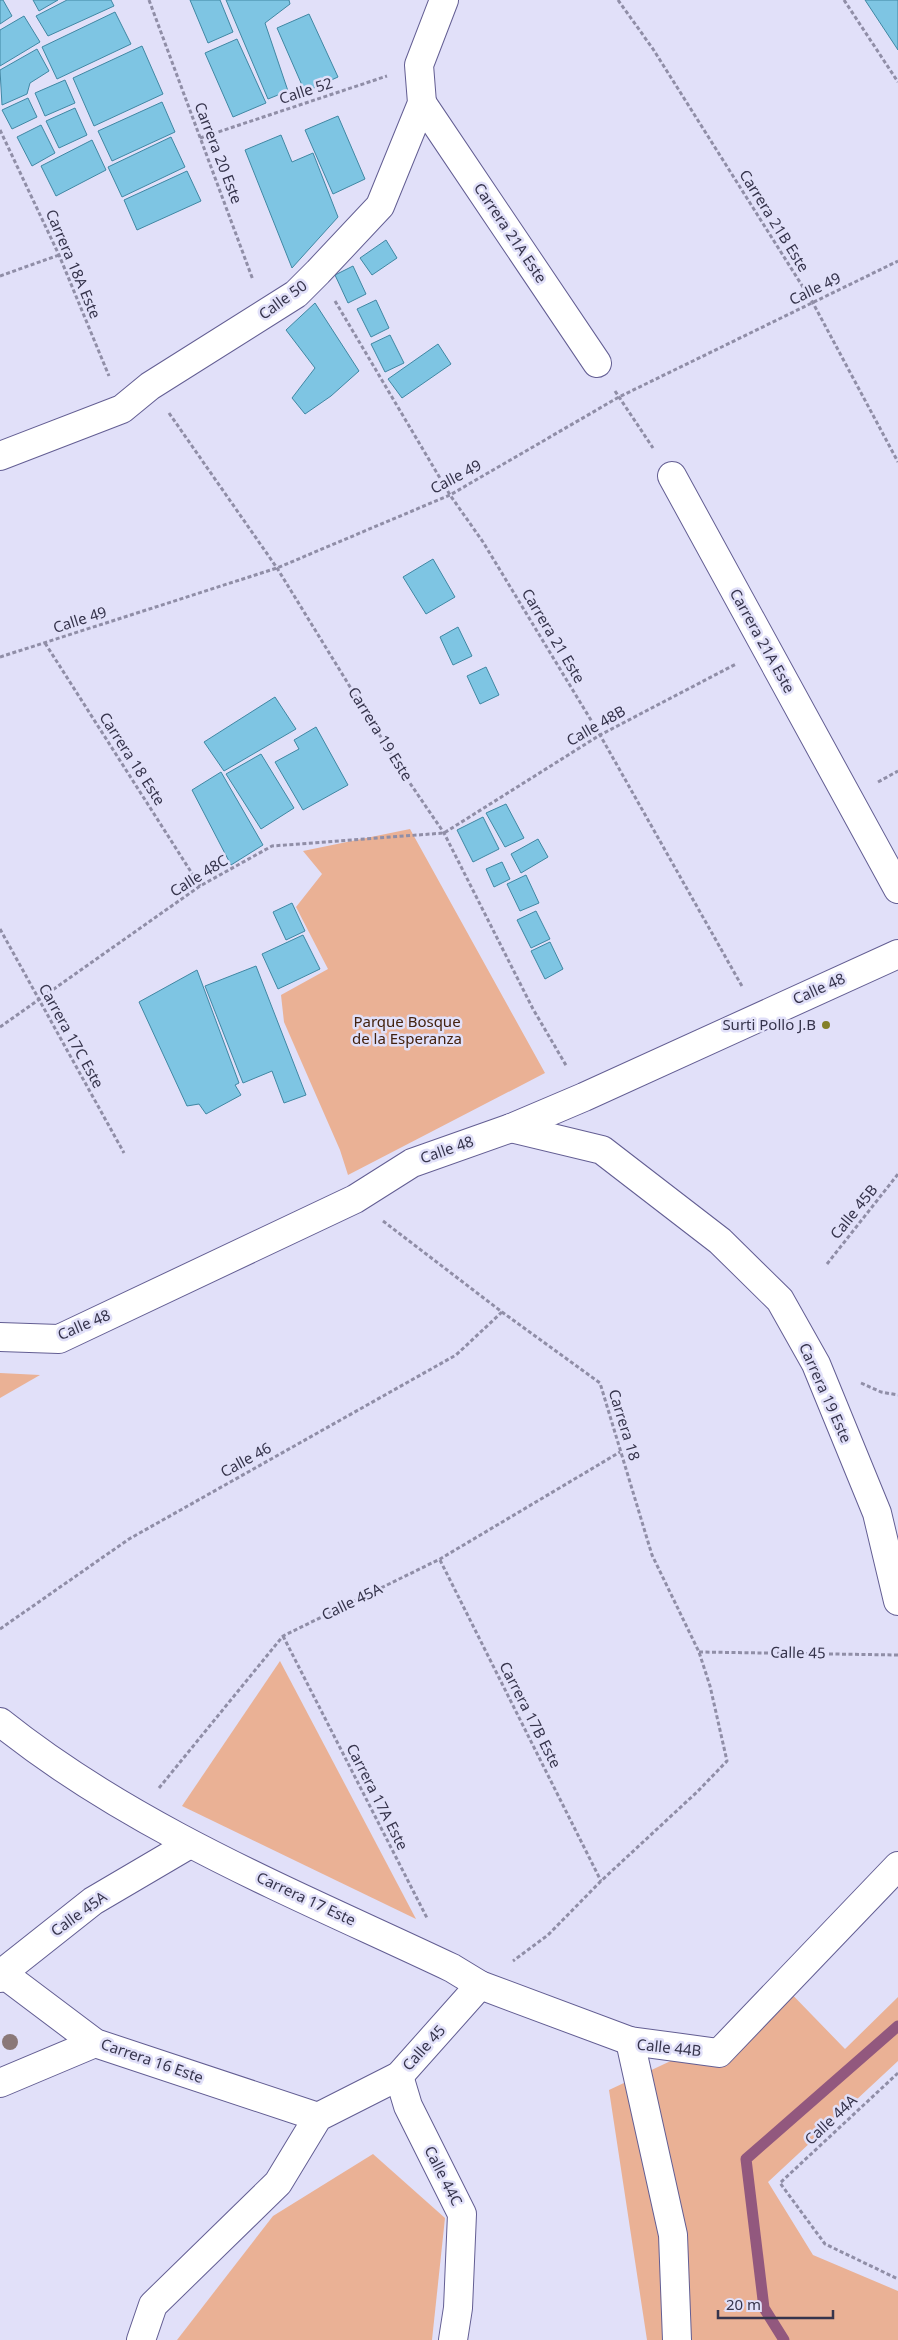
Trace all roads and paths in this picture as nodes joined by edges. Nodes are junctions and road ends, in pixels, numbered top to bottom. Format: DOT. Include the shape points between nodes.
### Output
graph roads {
  1 [pos="149,0"];
  2 [pos="444,0"];
  3 [pos="618,0"];
  4 [pos="844,0"];
  5 [pos="419,65"];
  6 [pos="898,82"];
  7 [pos="422,103"];
  8 [pos="0,130"];
  9 [pos="200,138"];
  10 [pos="59,255"];
  11 [pos="898,261"];
  12 [pos="318,272"];
  13 [pos="0,276"];
  14 [pos="813,303"];
  15 [pos="266,313"];
  16 [pos="597,363"];
  17 [pos="150,386"];
  18 [pos="619,397"];
  19 [pos="122,409"];
  20 [pos="0,456"];
  21 [pos="898,462"];
  22 [pos="672,476"];
  23 [pos="450,495"];
  24 [pos="277,568"];
  25 [pos="45,644"];
  26 [pos="765,648"];
  27 [pos="0,657"];
  28 [pos="600,735"];
  29 [pos="444,833"];
  30 [pos="200,886"];
  31 [pos="898,889"];
  32 [pos="0,929"];
  33 [pos="898,954"];
  34 [pos="37,1000"];
  35 [pos="760,1016"];
  36 [pos="0,1027"];
  37 [pos="584,1097"];
  38 [pos="511,1128"];
  39 [pos="124,1152"];
  40 [pos="898,1174"];
  41 [pos="355,1199"];
  42 [pos="827,1264"];
  43 [pos="502,1312"];
  44 [pos="0,1337"];
  45 [pos="620,1452"];
  46 [pos="440,1559"];
  47 [pos="898,1601"];
  48 [pos="0,1629"];
  49 [pos="283,1636"];
  50 [pos="699,1652"];
  51 [pos="898,1654"];
  52 [pos="0,1722"];
  53 [pos="137,1815"];
  54 [pos="190,1844"];
  55 [pos="898,1866"];
  56 [pos="601,1881"];
  57 [pos="452,1968"];
  58 [pos="1,1975"];
  59 [pos="480,1985"];
  60 [pos="630,2041"];
  61 [pos="95,2043"];
  62 [pos="898,2073"];
  63 [pos="399,2076"];
  64 [pos="0,2084"];
  65 [pos="318,2117"];
  66 [pos="898,2279"];
  67 [pos="141,2340"];
  68 [pos="453,2340"];
  69 [pos="677,2340"];
  1 -- 9 [label="path, Carrera 20 Este"];
  2 -- 5 [label="street, Calle 50"];
  3 -- 14 [label="path, Carrera 21B Este" via="658,57"];
  4 -- 6 [label="path"];
  5 -- 7 [label="street, Calle 50"];
  5 -- 9 [label="path, Calle 52"];
  7 -- 12 [label="street, Calle 50" via="380,206"];
  7 -- 16 [label="street, Carrera 21A Este"];
  8 -- 10 [label="path, Carrera 18A Este"];
  9 -- 15 [label="path, Carrera 20 Este"];
  10 -- 13 [label="path"];
  10 -- 19 [label="path, Carrera 18A Este"];
  11 -- 14 [label="path, Calle 49"];
  12 -- 15 [label="street, Calle 50" via="296,294"];
  12 -- 23 [label="path, Carrera 21 Este"];
  14 -- 18 [label="path, Calle 49"];
  14 -- 21 [label="path, Carrera 21B Este"];
  15 -- 17 [label="street, Calle 50"];
  17 -- 19 [label="street, Calle 50"];
  17 -- 24 [label="path, Carrera 19 Este"];
  18 -- 22 [label="path"];
  18 -- 23 [label="path, Calle 49"];
  19 -- 20 [label="street, Calle 50"];
  22 -- 26 [label="street, Carrera 21A Este"];
  23 -- 24 [label="path, Calle 49"];
  23 -- 28 [label="path, Carrera 21 Este" via="483,542"];
  24 -- 25 [label="path, Calle 49"];
  24 -- 29 [label="path, Carrera 19 Este"];
  25 -- 27 [label="path, Calle 49"];
  25 -- 30 [label="path, Carrera 18 Este"];
  26 -- 28 [label="path, Calle 48B"];
  26 -- 31 [label="street, Carrera 21A Este"];
  28 -- 29 [label="path, Calle 48B"];
  28 -- 35 [label="path, Carrera 21 Este"];
  29 -- 30 [label="path, Calle 48C" via="272,846"];
  29 -- 37 [label="path, Carrera 19 Este" via="533,1009"];
  30 -- 34 [label="path, Calle 48C"];
  32 -- 34 [label="path, Carrera 17C Este"];
  33 -- 35 [label="street, Calle 48"];
  34 -- 36 [label="path, Calle 48C"];
  34 -- 39 [label="path, Carrera 17C Este"];
  35 -- 37 [label="street, Calle 48"];
  37 -- 38 [label="street, Calle 48"];
  38 -- 41 [label="street, Calle 48" via="412,1162"];
  38 -- 47 [label="street, Carrera 19 Este" via="602,1150 720,1241 780,1300 816,1364 877,1513"];
  40 -- 42 [label="path, Calle 45B"];
  41 -- 43 [label="path, Carrera 18"];
  41 -- 44 [label="street, Calle 48" via="59,1339"];
  43 -- 45 [label="path, Carrera 18" via="600,1383"];
  43 -- 48 [label="path, Calle 46" via="456,1355 129,1539"];
  45 -- 46 [label="path, Calle 45A"];
  45 -- 50 [label="path, Carrera 18" via="652,1555"];
  46 -- 49 [label="path, Calle 45A"];
  46 -- 56 [label="path, Carrera 17B Este"];
  49 -- 53 [label="path, Calle 45A"];
  49 -- 57 [label="path, Carrera 17A Este"];
  50 -- 51 [label="path, Calle 45"];
  50 -- 56 [label="path, Carrera 18" via="727,1761"];
  52 -- 53 [label="street, Carrera 17 Este" via="22,1740"];
  53 -- 54 [label="street, Carrera 17 Este"];
  54 -- 57 [label="street, Carrera 17 Este"];
  54 -- 58 [label="street, Calle 45A" via="93,1901"];
  55 -- 60 [label="street, Calle 44B" via="719,2053"];
  56 -- 59 [label="path" via="548,1935"];
  57 -- 59 [label="street, Carrera 17 Este"];
  58 -- 61 [label="street, Carrera 16 Este"];
  59 -- 60 [label="street, Carrera 17 Este"];
  59 -- 63 [label="street, Calle 45"];
  60 -- 69 [label="street, Calle 44B" via="674,2235"];
  61 -- 64 [label="street"];
  61 -- 65 [label="street, Carrera 16 Este"];
  62 -- 66 [label="path, Calle 44A" via="780,2183 825,2244"];
  63 -- 65 [label="street, Calle 45"];
  63 -- 68 [label="street, Calle 44C" via="408,2106 462,2214 458,2308"];
  65 -- 67 [label="street" via="278,2184 153,2305"];
}
